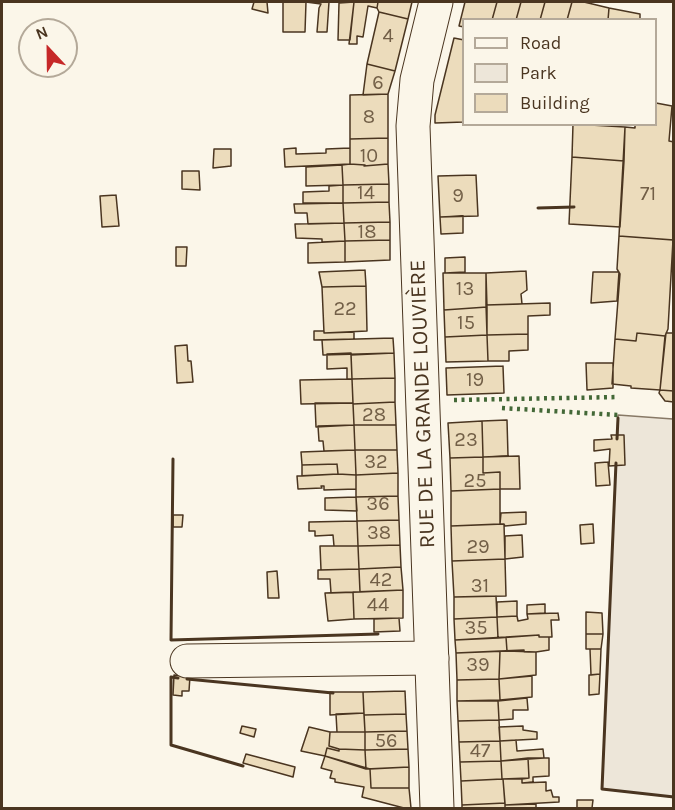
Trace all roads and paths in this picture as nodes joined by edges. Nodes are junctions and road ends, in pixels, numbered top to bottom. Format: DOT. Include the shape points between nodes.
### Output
graph roads {
  1 [pos="436,2"];
  2 [pos="432,658"];
  3 [pos="187,661"];
  4 [pos="437,808"];
  1 -- 2 [label="main road, RUE DE LA GRANDE LOUVIÈRE" via="417,80 413,126"];
  2 -- 3 [label="main road"];
  2 -- 4 [label="main road, RUE DE LA GRANDE LOUVIÈRE"];
}
